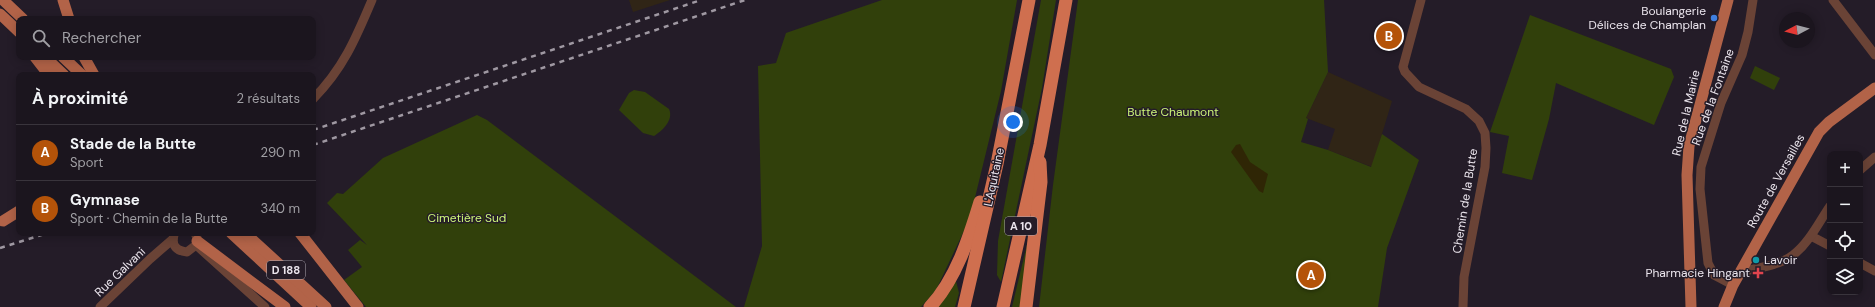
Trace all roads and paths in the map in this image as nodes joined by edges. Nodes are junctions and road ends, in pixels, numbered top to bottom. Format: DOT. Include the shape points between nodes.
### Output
graph roads {
  1 [pos="3,0"];
  2 [pos="63,0"];
  3 [pos="372,0"];
  4 [pos="1029,0"];
  5 [pos="1066,0"];
  6 [pos="1421,0"];
  7 [pos="1728,0"];
  8 [pos="1753,0"];
  9 [pos="1833,0"];
  10 [pos="0,14"];
  11 [pos="20,16"];
  12 [pos="68,16"];
  13 [pos="16,29"];
  14 [pos="1875,55"];
  15 [pos="38,60"];
  16 [pos="48,60"];
  17 [pos="66,60"];
  18 [pos="86,60"];
  19 [pos="48,72"];
  20 [pos="61,72"];
  21 [pos="79,72"];
  22 [pos="92,72"];
  23 [pos="1875,88"];
  24 [pos="316,96"];
  25 [pos="1040,145"];
  26 [pos="1875,157"];
  27 [pos="997,164"];
  28 [pos="1863,167"];
  29 [pos="1827,211"];
  30 [pos="16,213"];
  31 [pos="16,218"];
  32 [pos="2,222"];
  33 [pos="174,236"];
  34 [pos="234,236"];
  35 [pos="248,236"];
  36 [pos="302,236"];
  37 [pos="1811,236"];
  38 [pos="195,242"];
  39 [pos="1827,244"];
  40 [pos="178,250"];
  41 [pos="156,254"];
  42 [pos="1863,265"];
  43 [pos="1875,271"];
  44 [pos="1740,272"];
  45 [pos="1733,286"];
  46 [pos="100,307"];
  47 [pos="265,307"];
  48 [pos="285,307"];
  49 [pos="311,307"];
  50 [pos="326,307"];
  51 [pos="358,307"];
  52 [pos="930,307"];
  53 [pos="964,307"];
  54 [pos="1003,307"];
  55 [pos="1027,307"];
  56 [pos="1463,307"];
  57 [pos="1691,307"];
  58 [pos="1724,307"];
  1 -- 11 [label="main road"];
  2 -- 12 [label="main road"];
  3 -- 24 [label="street" via="353,46 328,84"];
  4 -- 27 [label="highway, L'Aquitaine"];
  5 -- 25 [label="highway, A 10"];
  6 -- 56 [label="street, Chemin de la Butte" via="1403,67 1405,72 1419,87 1466,109 1479,121 1485,134 1484,167 1464,277"];
  7 -- 57 [label="main road, Rue de la Mairie" via="1690,146 1687,175"];
  8 -- 45 [label="street, Rue de la Fontaine" via="1742,55 1721,102 1701,167 1700,189 1708,263 1714,275"];
  9 -- 14 [label="street"];
  10 -- 13 [label="main road"];
  15 -- 19 [label="main road"];
  16 -- 20 [label="main road"];
  17 -- 21 [label="main road"];
  18 -- 22 [label="main road"];
  23 -- 44 [label="main road, Route de Versailles" via="1819,132"];
  25 -- 54 [label="highway, A 10"];
  25 -- 55 [label="highway" via="1041,182"];
  26 -- 28 [label="street"];
  27 -- 52 [label="highway" via="985,183 973,226 961,256"];
  27 -- 53 [label="highway, L'Aquitaine"];
  29 -- 37 [label="street"];
  30 -- 32 [label="main road"];
  31 -- 32 [label="street"];
  33 -- 40 [label="street" via="173,243"];
  33 -- 41 [label="street, Rue Galvani"];
  34 -- 49 [label="main road, D 188"];
  35 -- 50 [label="main road, D 188"];
  36 -- 51 [label="main road"];
  37 -- 39 [label="street"];
  37 -- 44 [label="street" via="1801,248 1786,259"];
  38 -- 40 [label="street, Rue Galvani" via="187,252"];
  38 -- 47 [label="street" via="211,260"];
  38 -- 48 [label="main road"];
  40 -- 41 [label="street, Rue Galvani"];
  41 -- 46 [label="street, Rue Galvani"];
  42 -- 43 [label="street"];
  44 -- 45 [label="main road, Route de Versailles"];
  45 -- 58 [label="main road, Route de Versailles"];
}
